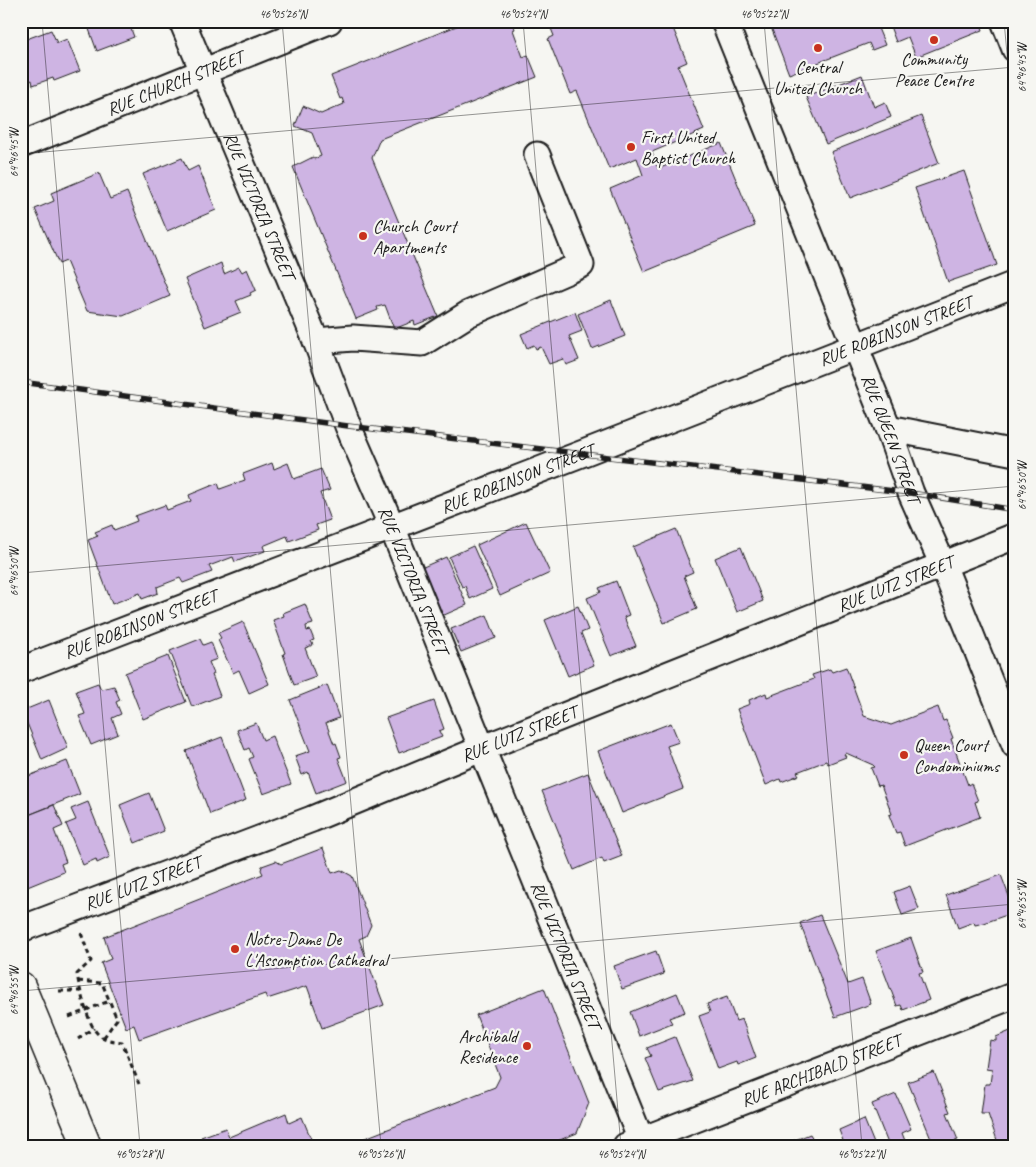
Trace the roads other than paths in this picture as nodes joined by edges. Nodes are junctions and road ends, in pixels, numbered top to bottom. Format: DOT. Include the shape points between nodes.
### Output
graph roads {
  1 [pos="182,21"];
  2 [pos="329,21"];
  3 [pos="724,21"];
  4 [pos="204,73"];
  5 [pos="21,145"];
  6 [pos="537,155"];
  7 [pos="1015,284"];
  8 [pos="316,341"];
  9 [pos="855,346"];
  10 [pos="888,428"];
  11 [pos="1015,453"];
  12 [pos="392,527"];
  13 [pos="1015,536"];
  14 [pos="943,565"];
  15 [pos="21,670"];
  16 [pos="1015,745"];
  17 [pos="481,749"];
  18 [pos="21,929"];
  19 [pos="21,986"];
  20 [pos="1015,995"];
  21 [pos="642,1142"];
  22 [pos="87,1146"];
  1 -- 4 [label="street, RUE VICTORIA STREET"];
  2 -- 4 [label="street, RUE CHURCH STREET"];
  3 -- 9 [label="street, RUE QUEEN STREET"];
  4 -- 5 [label="street, RUE CHURCH STREET"];
  4 -- 8 [label="street, RUE VICTORIA STREET"];
  6 -- 8 [label="street" via="581,264 468,314 422,344 353,338"];
  7 -- 9 [label="street, RUE ROBINSON STREET"];
  8 -- 12 [label="street, RUE VICTORIA STREET" via="348,426"];
  9 -- 10 [label="street, RUE QUEEN STREET"];
  9 -- 12 [label="street, RUE ROBINSON STREET"];
  10 -- 11 [label="street"];
  10 -- 14 [label="street, RUE QUEEN STREET" via="911,493"];
  12 -- 15 [label="street, RUE ROBINSON STREET"];
  12 -- 17 [label="street, RUE VICTORIA STREET"];
  13 -- 14 [label="street, RUE LUTZ STREET"];
  14 -- 16 [label="street, RUE QUEEN STREET"];
  14 -- 17 [label="street, RUE LUTZ STREET"];
  17 -- 18 [label="street, RUE LUTZ STREET" via="312,818"];
  17 -- 21 [label="street, RUE VICTORIA STREET"];
  19 -- 22 [label="main road"];
  20 -- 21 [label="street, RUE ARCHIBALD STREET"];
}
